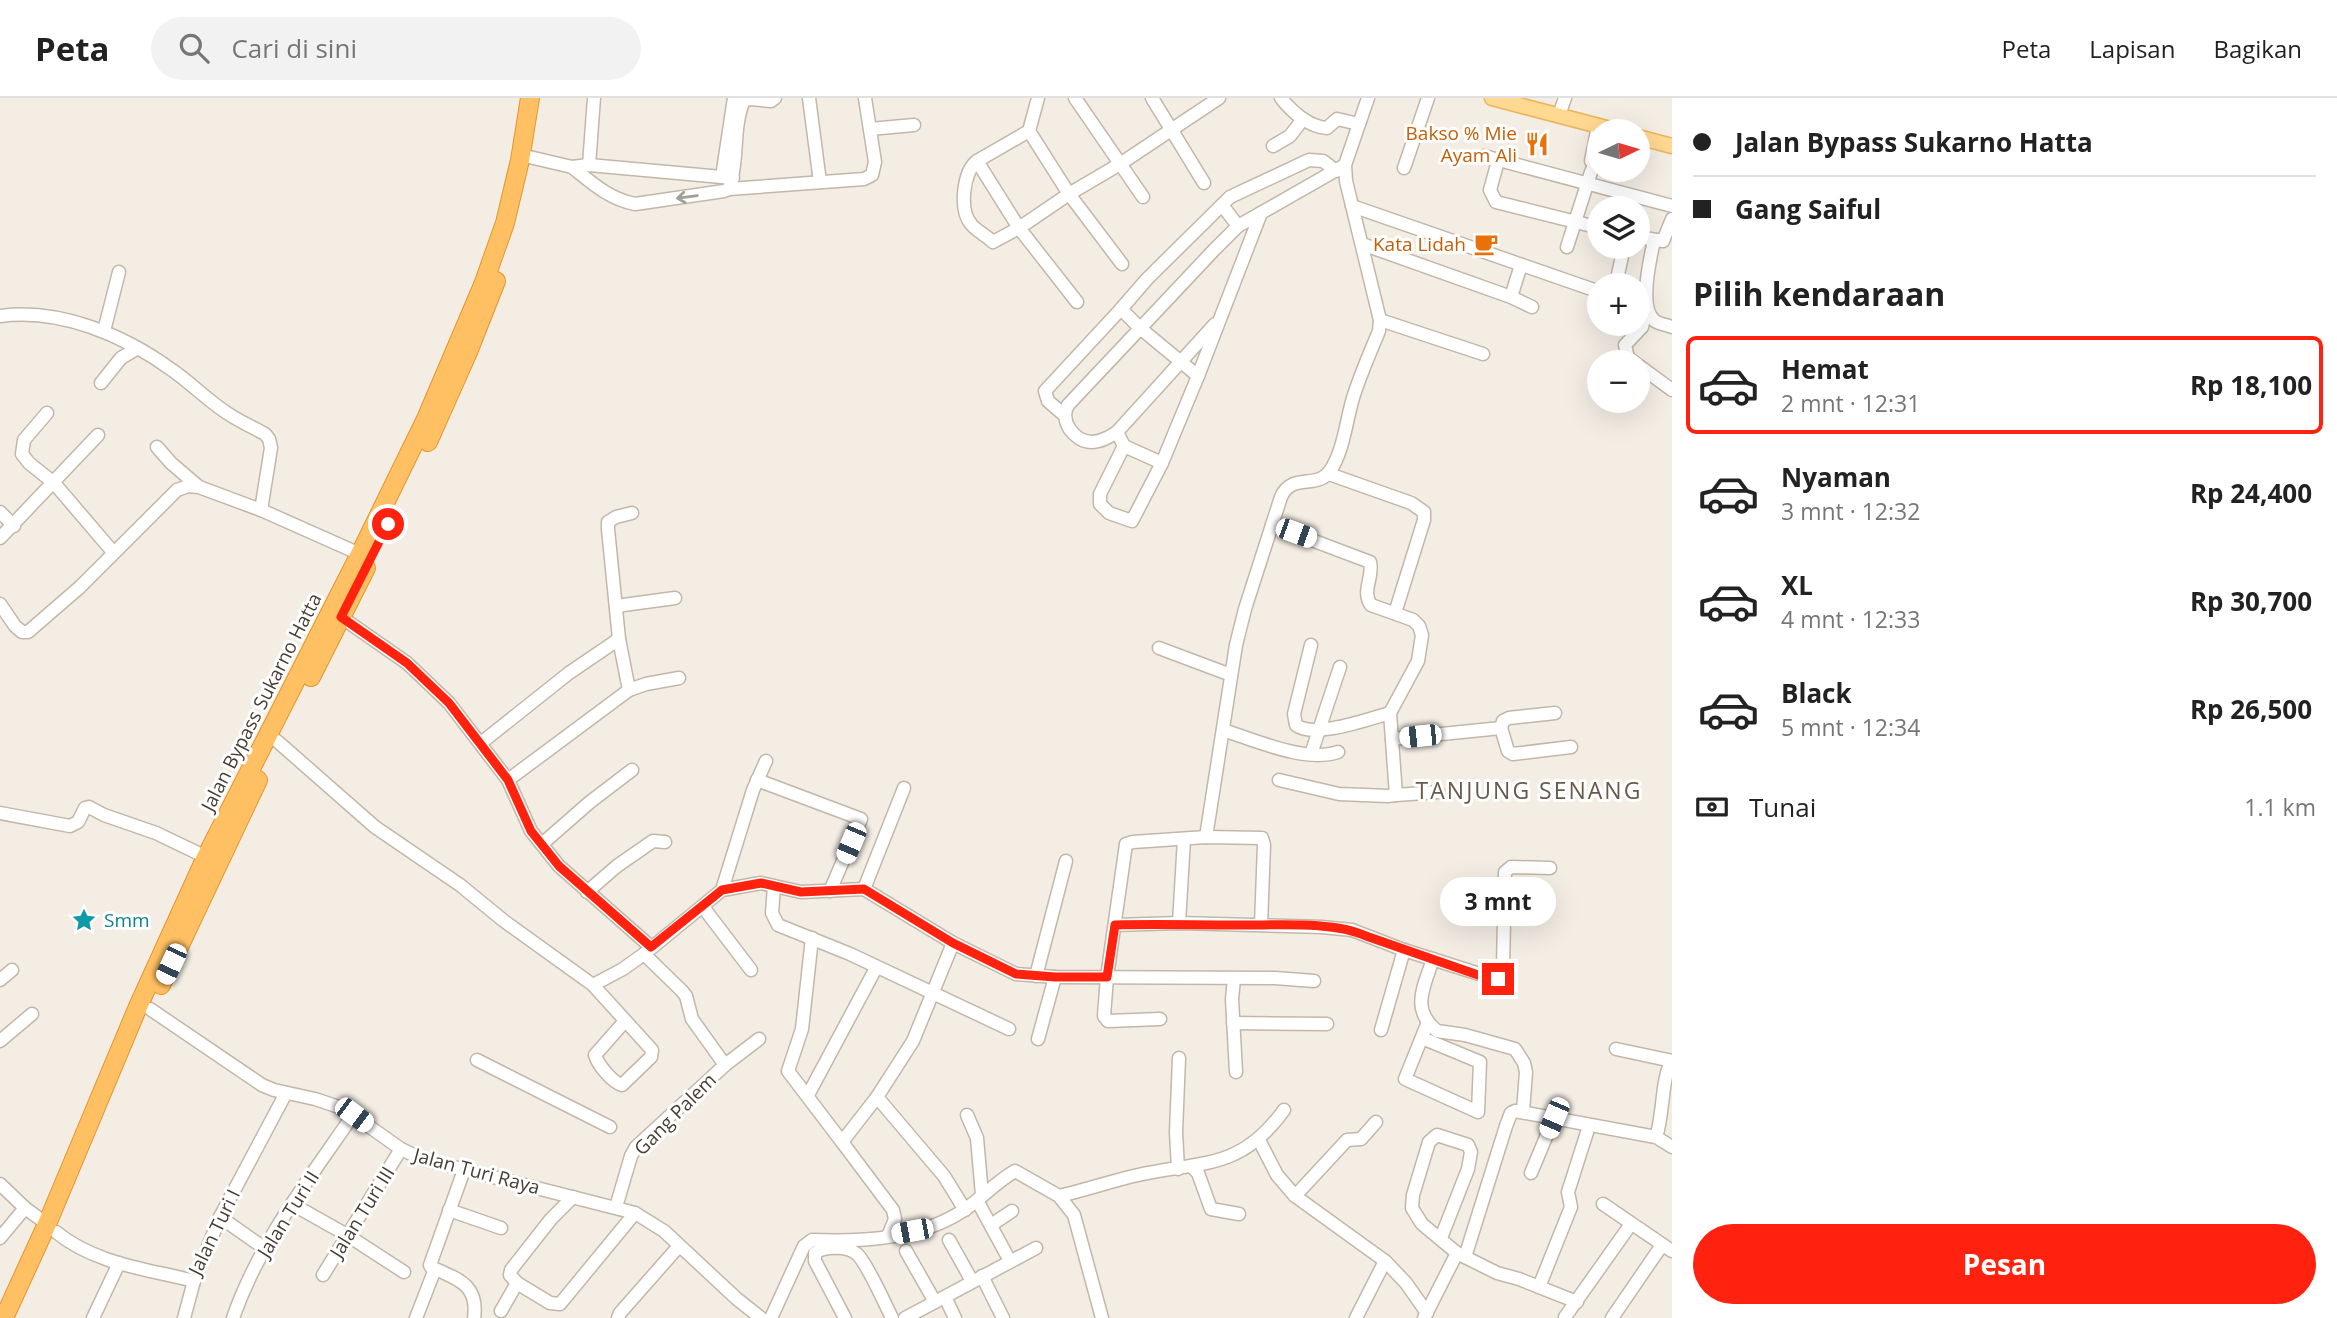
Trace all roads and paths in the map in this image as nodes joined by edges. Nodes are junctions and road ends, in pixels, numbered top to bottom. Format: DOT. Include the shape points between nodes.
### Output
graph roads {
  1 [pos="530,98"];
  2 [pos="541,98"];
  3 [pos="594,98"];
  4 [pos="734,98"];
  5 [pos="775,98"];
  6 [pos="809,98"];
  7 [pos="865,98"];
  8 [pos="1038,98"];
  9 [pos="1075,98"];
  10 [pos="1152,98"];
  11 [pos="1219,98"];
  12 [pos="1281,98"];
  13 [pos="1368,98"];
  14 [pos="1428,98"];
  15 [pos="1492,98"];
  16 [pos="1565,98"];
  17 [pos="1559,115"];
  18 [pos="1303,119"];
  19 [pos="1587,123"];
  20 [pos="1359,124"];
  21 [pos="914,125"];
  22 [pos="870,129"];
  23 [pos="1170,130"];
  24 [pos="1030,131"];
  25 [pos="1650,140"];
  26 [pos="1273,146"];
  27 [pos="1672,146"];
  28 [pos="1484,156"];
  29 [pos="527,157"];
  30 [pos="977,161"];
  31 [pos="1498,161"];
  32 [pos="1120,164"];
  33 [pos="589,165"];
  34 [pos="572,167"];
  35 [pos="1340,168"];
  36 [pos="1404,168"];
  37 [pos="1587,178"];
  38 [pos="728,182"];
  39 [pos="820,182"];
  40 [pos="1588,182"];
  41 [pos="1601,182"];
  42 [pos="1204,183"];
  43 [pos="1069,194"];
  44 [pos="1143,197"];
  45 [pos="1222,205"];
  46 [pos="1352,206"];
  47 [pos="1672,206"];
  48 [pos="1261,213"];
  49 [pos="1672,219"];
  50 [pos="1576,222"];
  51 [pos="1587,225"];
  52 [pos="1238,226"];
  53 [pos="1019,228"];
  54 [pos="1663,243"];
  55 [pos="1362,244"];
  56 [pos="1567,247"];
  57 [pos="1122,264"];
  58 [pos="1521,265"];
  59 [pos="119,272"];
  60 [pos="1587,288"];
  61 [pos="1511,297"];
  62 [pos="1077,302"];
  63 [pos="1532,307"];
  64 [pos="1121,309"];
  65 [pos="0,316"];
  66 [pos="1220,319"];
  67 [pos="1380,320"];
  68 [pos="1672,327"];
  69 [pos="1140,328"];
  70 [pos="104,331"];
  71 [pos="1634,336"];
  72 [pos="136,349"];
  73 [pos="1626,350"];
  74 [pos="1483,354"];
  75 [pos="1180,362"];
  76 [pos="1650,374"];
  77 [pos="1198,376"];
  78 [pos="101,383"];
  79 [pos="1672,390"];
  80 [pos="47,413"];
  81 [pos="1063,414"];
  82 [pos="1118,432"];
  83 [pos="98,435"];
  84 [pos="1124,446"];
  85 [pos="157,447"];
  86 [pos="1162,463"];
  87 [pos="1329,474"];
  88 [pos="54,483"];
  89 [pos="200,487"];
  90 [pos="261,510"];
  91 [pos="0,512"];
  92 [pos="632,513"];
  93 [pos="1272,525"];
  94 [pos="14,526"];
  95 [pos="0,538"];
  96 [pos="113,552"];
  97 [pos="360,554"];
  98 [pos="675,598"];
  99 [pos="0,604"];
  100 [pos="616,606"];
  101 [pos="1395,613"];
  102 [pos="341,617"];
  103 [pos="619,639"];
  104 [pos="1311,645"];
  105 [pos="1159,648"];
  106 [pos="1340,667"];
  107 [pos="1231,675"];
  108 [pos="679,678"];
  109 [pos="629,690"];
  110 [pos="1390,713"];
  111 [pos="1555,713"];
  112 [pos="1501,728"];
  113 [pos="1223,730"];
  114 [pos="1320,730"];
  115 [pos="1392,739"];
  116 [pos="277,741"];
  117 [pos="481,743"];
  118 [pos="1571,747"];
  119 [pos="1338,752"];
  120 [pos="1311,754"];
  121 [pos="766,761"];
  122 [pos="632,770"];
  123 [pos="508,780"];
  124 [pos="757,780"];
  125 [pos="1279,780"];
  126 [pos="904,788"];
  127 [pos="1438,792"];
  128 [pos="1396,795"];
  129 [pos="0,813"];
  130 [pos="1206,837"];
  131 [pos="1184,839"];
  132 [pos="665,842"];
  133 [pos="542,845"];
  134 [pos="206,857"];
  135 [pos="1066,861"];
  136 [pos="1550,868"];
  137 [pos="774,886"];
  138 [pos="864,889"];
  139 [pos="722,890"];
  140 [pos="831,891"];
  141 [pos="587,892"];
  142 [pos="703,907"];
  143 [pos="1179,923"];
  144 [pos="1115,925"];
  145 [pos="1261,925"];
  146 [pos="811,938"];
  147 [pos="953,943"];
  148 [pos="1404,950"];
  149 [pos="647,951"];
  150 [pos="1433,959"];
  151 [pos="876,968"];
  152 [pos="12,970"];
  153 [pos="751,970"];
  154 [pos="1036,976"];
  155 [pos="1055,977"];
  156 [pos="1107,977"];
  157 [pos="1234,979"];
  158 [pos="0,980"];
  159 [pos="1314,982"];
  160 [pos="593,985"];
  161 [pos="934,994"];
  162 [pos="150,1009"];
  163 [pos="32,1014"];
  164 [pos="1160,1019"];
  165 [pos="625,1021"];
  166 [pos="1428,1022"];
  167 [pos="1233,1023"];
  168 [pos="1327,1024"];
  169 [pos="1009,1029"];
  170 [pos="1381,1030"];
  171 [pos="1422,1038"];
  172 [pos="759,1039"];
  173 [pos="1038,1039"];
  174 [pos="0,1041"];
  175 [pos="1616,1049"];
  176 [pos="1179,1058"];
  177 [pos="477,1060"];
  178 [pos="1672,1061"];
  179 [pos="725,1065"];
  180 [pos="1236,1072"];
  181 [pos="286,1093"];
  182 [pos="808,1096"];
  183 [pos="877,1097"];
  184 [pos="1284,1110"];
  185 [pos="1523,1111"];
  186 [pos="354,1115"];
  187 [pos="967,1115"];
  188 [pos="1554,1118"];
  189 [pos="1376,1122"];
  190 [pos="1589,1126"];
  191 [pos="610,1127"];
  192 [pos="1656,1137"];
  193 [pos="1259,1140"];
  194 [pos="842,1142"];
  195 [pos="1672,1147"];
  196 [pos="401,1149"];
  197 [pos="1192,1167"];
  198 [pos="1178,1169"];
  199 [pos="464,1170"];
  200 [pos="1531,1173"];
  201 [pos="0,1184"];
  202 [pos="573,1196"];
  203 [pos="1059,1196"];
  204 [pos="1295,1196"];
  205 [pos="981,1199"];
  206 [pos="292,1204"];
  207 [pos="1603,1204"];
  208 [pos="616,1207"];
  209 [pos="25,1208"];
  210 [pos="449,1210"];
  211 [pos="965,1210"];
  212 [pos="1012,1211"];
  213 [pos="635,1213"];
  214 [pos="1239,1214"];
  215 [pos="220,1217"];
  216 [pos="1631,1224"];
  217 [pos="991,1225"];
  218 [pos="52,1228"];
  219 [pos="501,1228"];
  220 [pos="347,1235"];
  221 [pos="888,1236"];
  222 [pos="0,1238"];
  223 [pos="1441,1238"];
  224 [pos="949,1240"];
  225 [pos="679,1246"];
  226 [pos="264,1248"];
  227 [pos="1037,1248"];
  228 [pos="1667,1248"];
  229 [pos="906,1251"];
  230 [pos="1461,1255"];
  231 [pos="1010,1261"];
  232 [pos="1385,1261"];
  233 [pos="119,1264"];
  234 [pos="435,1269"];
  235 [pos="404,1272"];
  236 [pos="323,1275"];
  237 [pos="977,1279"];
  238 [pos="194,1281"];
  239 [pos="517,1283"];
  240 [pos="1539,1287"];
  241 [pos="940,1299"];
  242 [pos="1577,1302"];
  243 [pos="500,1311"];
  244 [pos="1426,1315"];
  245 [pos="1565,1317"];
  246 [pos="4,1318"];
  247 [pos="16,1318"];
  248 [pos="93,1318"];
  249 [pos="184,1318"];
  250 [pos="233,1318"];
  251 [pos="416,1318"];
  252 [pos="474,1318"];
  253 [pos="618,1318"];
  254 [pos="761,1318"];
  255 [pos="771,1318"];
  256 [pos="845,1318"];
  257 [pos="892,1318"];
  258 [pos="905,1318"];
  259 [pos="956,1318"];
  260 [pos="1003,1318"];
  261 [pos="1102,1318"];
  262 [pos="1356,1318"];
  263 [pos="1612,1318"];
  1 -- 29 [label="highway, Jalan Bypass Sukarno Hatta"];
  2 -- 29 [label="highway, Jalan Bypass Sukarno Hatta"];
  3 -- 33 [label="street"];
  4 -- 38 [label="street"];
  5 -- 38 [label="street" via="747,99 742,104"];
  6 -- 39 [label="street"];
  7 -- 22 [label="street"];
  8 -- 24 [label="street"];
  9 -- 32 [label="street"];
  10 -- 23 [label="street"];
  11 -- 23 [label="street"];
  12 -- 18 [label="street"];
  13 -- 20 [label="street"];
  14 -- 36 [label="street"];
  15 -- 17 [label="main road"];
  16 -- 17 [label="street"];
  17 -- 19 [label="main road"];
  18 -- 20 [label="street" via="1321,128 1337,119"];
  18 -- 26 [label="street" via="1290,136"];
  20 -- 35 [label="street"];
  21 -- 22 [label="street"];
  22 -- 39 [label="street" via="875,162 872,175"];
  23 -- 32 [label="street"];
  23 -- 42 [label="street"];
  24 -- 30 [label="street"];
  24 -- 43 [label="street"];
  25 -- 27 [label="main road"];
  28 -- 31 [label="street"];
  29 -- 34 [label="street"];
  29 -- 97 [label="highway, Jalan Bypass Sukarno Hatta" via="482,285 408,459"];
  29 -- 102 [label="highway, Jalan Bypass Sukarno Hatta" via="517,222 468,352"];
  30 -- 53 [label="street"];
  30 -- 53 [label="street" via="965,180 965,212 970,223 993,242"];
  31 -- 37 [label="street"];
  31 -- 50 [label="street" via="1490,191 1496,202"];
  32 -- 43 [label="street"];
  32 -- 44 [label="street"];
  33 -- 34 [label="street"];
  33 -- 38 [label="street"];
  38 -- 34 [label="street, one-way" via="635,204 606,194"];
  35 -- 45 [label="street" via="1309,160"];
  35 -- 46 [label="street"];
  35 -- 48 [label="street"];
  38 -- 39 [label="street"];
  40 -- 50 [label="street"];
  41 -- 47 [label="street"];
  43 -- 53 [label="street"];
  43 -- 57 [label="street"];
  45 -- 52 [label="street"];
  45 -- 64 [label="street"];
  46 -- 55 [label="street"];
  46 -- 58 [label="street"];
  48 -- 52 [label="street"];
  48 -- 66 [label="street"];
  49 -- 54 [label="street"];
  50 -- 51 [label="street"];
  50 -- 56 [label="street"];
  52 -- 69 [label="street"];
  53 -- 62 [label="street"];
  54 -- 68 [label="street" via="1648,274 1647,302 1655,321"];
  55 -- 61 [label="street"];
  55 -- 67 [label="street"];
  58 -- 60 [label="street"];
  58 -- 61 [label="street"];
  59 -- 70 [label="street"];
  61 -- 63 [label="street"];
  64 -- 69 [label="street"];
  64 -- 81 [label="street" via="1045,391 1048,401"];
  65 -- 70 [label="street" via="47,315"];
  66 -- 75 [label="street"];
  66 -- 77 [label="street"];
  67 -- 74 [label="street"];
  67 -- 87 [label="street"];
  69 -- 75 [label="street"];
  69 -- 81 [label="street"];
  70 -- 72 [label="street"];
  71 -- 73 [label="street"];
  72 -- 78 [label="street" via="121,358"];
  72 -- 90 [label="street" via="270,439"];
  75 -- 77 [label="street"];
  75 -- 82 [label="street"];
  76 -- 79 [label="street"];
  77 -- 86 [label="street"];
  80 -- 88 [label="street" via="21,448 29,463"];
  81 -- 82 [label="street" via="1082,440 1093,442"];
  82 -- 84 [label="street"];
  83 -- 88 [label="street"];
  84 -- 86 [label="street"];
  84 -- 86 [label="street" via="1100,494 1100,504 1122,519 1132,522"];
  85 -- 89 [label="street"];
  87 -- 93 [label="street" via="1285,488"];
  87 -- 101 [label="street" via="1411,503 1424,512"];
  88 -- 94 [label="street"];
  88 -- 96 [label="street"];
  89 -- 90 [label="street"];
  89 -- 96 [label="street" via="177,490"];
  90 -- 97 [label="street"];
  91 -- 94 [label="street"];
  92 -- 100 [label="street" via="608,522"];
  93 -- 101 [label="street" via="1370,562 1367,601"];
  93 -- 107 [label="street" via="1245,609"];
  94 -- 95 [label="street"];
  96 -- 99 [label="street" via="28,632 15,626"];
  97 -- 134 [label="highway, Jalan Bypass Sukarno Hatta"];
  98 -- 100 [label="street"];
  100 -- 103 [label="street"];
  101 -- 110 [label="street" via="1413,620 1422,635 1418,661"];
  102 -- 116 [label="highway, Jalan Bypass Sukarno Hatta"];
  102 -- 117 [label="street" via="407,663 449,703"];
  103 -- 109 [label="street"];
  103 -- 117 [label="street"];
  104 -- 114 [label="street" via="1294,714 1301,729"];
  105 -- 107 [label="street"];
  106 -- 114 [label="street"];
  107 -- 113 [label="street"];
  108 -- 109 [label="street"];
  109 -- 123 [label="street"];
  110 -- 114 [label="street"];
  110 -- 115 [label="street"];
  111 -- 112 [label="street" via="1509,718"];
  112 -- 115 [label="street"];
  112 -- 118 [label="street" via="1513,754"];
  113 -- 120 [label="street"];
  113 -- 130 [label="street"];
  114 -- 120 [label="street"];
  115 -- 128 [label="street"];
  116 -- 160 [label="street" via="376,827"];
  116 -- 162 [label="highway, Jalan Bypass Sukarno Hatta"];
  117 -- 123 [label="street"];
  119 -- 120 [label="street" via="1318,757"];
  121 -- 124 [label="street"];
  122 -- 133 [label="street"];
  123 -- 133 [label="street"];
  124 -- 139 [label="street"];
  124 -- 140 [label="street" via="861,819"];
  125 -- 128 [label="street" via="1339,794"];
  126 -- 138 [label="street"];
  127 -- 128 [label="street"];
  129 -- 134 [label="street" via="70,827 89,807"];
  130 -- 131 [label="street"];
  130 -- 145 [label="street" via="1262,838"];
  131 -- 143 [label="street"];
  131 -- 144 [label="street" via="1126,844"];
  132 -- 141 [label="street" via="653,841"];
  133 -- 141 [label="street"];
  134 -- 218 [label="highway, Jalan Bypass Sukarno Hatta" via="137,1009"];
  135 -- 154 [label="street"];
  136 -- 150 [label="street" via="1511,867 1505,872 1500,977 1484,977"];
  137 -- 139 [label="street" via="753,883"];
  137 -- 140 [label="street" via="801,892"];
  137 -- 146 [label="street" via="776,924"];
  138 -- 140 [label="street"];
  138 -- 147 [label="street"];
  139 -- 142 [label="street"];
  141 -- 149 [label="street"];
  142 -- 149 [label="street"];
  142 -- 153 [label="street"];
  143 -- 144 [label="street"];
  143 -- 145 [label="street"];
  144 -- 156 [label="street"];
  145 -- 148 [label="street" via="1352,930"];
  146 -- 151 [label="street"];
  146 -- 182 [label="street" via="802,1029 788,1068"];
  147 -- 154 [label="street" via="1016,974"];
  147 -- 161 [label="street"];
  148 -- 150 [label="street"];
  148 -- 170 [label="street"];
  149 -- 160 [label="street"];
  149 -- 179 [label="street" via="682,990 692,1018"];
  150 -- 166 [label="street" via="1420,1001"];
  151 -- 161 [label="street"];
  151 -- 182 [label="street"];
  152 -- 158 [label="street"];
  154 -- 155 [label="street"];
  155 -- 156 [label="street"];
  155 -- 173 [label="street"];
  156 -- 157 [label="street"];
  156 -- 164 [label="street" via="1104,1013 1108,1021"];
  157 -- 159 [label="street"];
  157 -- 167 [label="street"];
  160 -- 165 [label="street"];
  161 -- 169 [label="street"];
  161 -- 183 [label="street" via="914,1041"];
  162 -- 181 [label="street, Jalan Turi Raya" via="262,1085"];
  162 -- 218 [label="highway, Jalan Bypass Sukarno Hatta"];
  163 -- 174 [label="street"];
  165 -- 165 [label="street" via="652,1055 620,1085 595,1055"];
  166 -- 171 [label="street"];
  166 -- 185 [label="street" via="1444,1034 1514,1049 1526,1072"];
  167 -- 168 [label="street"];
  167 -- 180 [label="street"];
  171 -- 171 [label="street" via="1405,1079 1478,1112 1480,1062"];
  172 -- 179 [label="street, Gang Palem"];
  175 -- 178 [label="street"];
  176 -- 198 [label="street"];
  177 -- 191 [label="street"];
  178 -- 192 [label="street" via="1666,1070"];
  179 -- 208 [label="street, Gang Palem" via="636,1147"];
  181 -- 186 [label="street, Jalan Turi Raya" via="329,1103"];
  181 -- 215 [label="street, Jalan Turi I"];
  182 -- 194 [label="street"];
  183 -- 194 [label="street"];
  183 -- 211 [label="street" via="944,1176"];
  184 -- 193 [label="street"];
  185 -- 188 [label="street"];
  185 -- 230 [label="street" via="1511,1113"];
  186 -- 196 [label="street, Jalan Turi Raya"];
  186 -- 206 [label="street, Jalan Turi II"];
  187 -- 205 [label="street" via="977,1138"];
  188 -- 190 [label="street"];
  188 -- 200 [label="street"];
  189 -- 204 [label="street" via="1363,1137 1347,1140"];
  190 -- 192 [label="street"];
  190 -- 240 [label="street" via="1568,1192 1571,1207"];
  192 -- 195 [label="street"];
  193 -- 197 [label="street" via="1231,1156"];
  193 -- 204 [label="street" via="1277,1175"];
  194 -- 221 [label="street" via="893,1210 895,1219"];
  196 -- 199 [label="street, Jalan Turi Raya"];
  196 -- 220 [label="street, Jalan Turi III"];
  197 -- 198 [label="street"];
  197 -- 214 [label="street" via="1211,1209"];
  198 -- 203 [label="street"];
  199 -- 202 [label="street, Jalan Turi Raya"];
  199 -- 210 [label="street"];
  201 -- 209 [label="street, Jalan Turi I"];
  202 -- 208 [label="street, Jalan Turi Raya"];
  202 -- 239 [label="street" via="511,1270"];
  203 -- 205 [label="street" via="1015,1171"];
  203 -- 261 [label="street" via="1074,1215"];
  204 -- 232 [label="street"];
  205 -- 211 [label="street"];
  205 -- 217 [label="street"];
  206 -- 220 [label="street"];
  206 -- 226 [label="street, Jalan Turi II"];
  207 -- 216 [label="street"];
  208 -- 213 [label="street, Jalan Turi Raya"];
  209 -- 218 [label="street, Jalan Turi I"];
  209 -- 222 [label="street"];
  210 -- 219 [label="street"];
  210 -- 234 [label="street" via="430,1265"];
  211 -- 221 [label="street" via="937,1226"];
  212 -- 217 [label="street"];
  213 -- 225 [label="street, Jalan Turi Raya"];
  213 -- 239 [label="street" via="560,1304"];
  215 -- 226 [label="street"];
  215 -- 238 [label="street, Jalan Turi I"];
  216 -- 228 [label="street"];
  216 -- 242 [label="street"];
  217 -- 231 [label="street"];
  218 -- 233 [label="street, Jalan Turi I" via="84,1251"];
  218 -- 246 [label="highway, Jalan Bypass Sukarno Hatta"];
  218 -- 247 [label="highway, Jalan Bypass Sukarno Hatta"];
  220 -- 235 [label="street"];
  220 -- 236 [label="street, Jalan Turi III"];
  221 -- 255 [label="street" via="812,1240 804,1246"];
  223 -- 223 [label="street" via="1468,1169 1471,1149 1440,1135 1429,1142 1412,1204 1422,1224"];
  223 -- 230 [label="street"];
  224 -- 237 [label="street"];
  225 -- 253 [label="street"];
  225 -- 254 [label="street, Jalan Turi Raya"];
  226 -- 250 [label="street, Jalan Turi II"];
  227 -- 231 [label="street"];
  228 -- 263 [label="street"];
  229 -- 241 [label="street"];
  230 -- 240 [label="street"];
  230 -- 244 [label="street"];
  231 -- 237 [label="street"];
  232 -- 244 [label="street"];
  232 -- 262 [label="street"];
  233 -- 238 [label="street, Jalan Turi I"];
  233 -- 248 [label="street"];
  234 -- 251 [label="street"];
  234 -- 252 [label="street" via="456,1277 471,1292"];
  237 -- 241 [label="street"];
  237 -- 260 [label="street"];
  238 -- 249 [label="street"];
  239 -- 243 [label="street"];
  240 -- 242 [label="street"];
  241 -- 258 [label="street"];
  241 -- 259 [label="street"];
  242 -- 245 [label="street"];
  256 -- 257 [label="street" via="815,1261 820,1249 844,1249 859,1255"];
}
